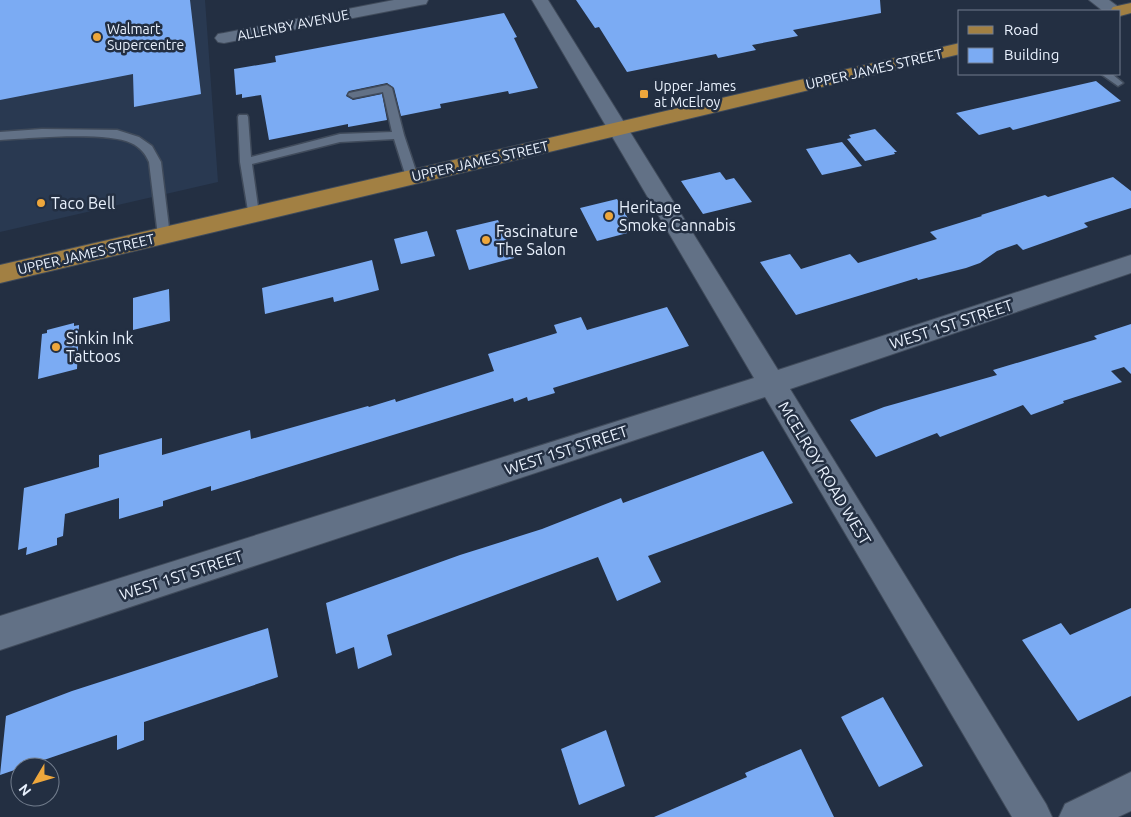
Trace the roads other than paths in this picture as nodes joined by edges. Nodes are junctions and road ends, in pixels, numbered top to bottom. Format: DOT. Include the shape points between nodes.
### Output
graph roads {
  1 [pos="420,0"];
  2 [pos="540,0"];
  3 [pos="1097,0"];
  4 [pos="1113,10"];
  5 [pos="224,38"];
  6 [pos="958,48"];
  7 [pos="1108,75"];
  8 [pos="1118,82"];
  9 [pos="353,95"];
  10 [pos="243,117"];
  11 [pos="616,129"];
  12 [pos="398,134"];
  13 [pos="0,136"];
  14 [pos="246,162"];
  15 [pos="412,177"];
  16 [pos="253,214"];
  17 [pos="164,236"];
  18 [pos="1131,264"];
  19 [pos="0,274"];
  20 [pos="771,384"];
  21 [pos="0,633"];
  22 [pos="1131,791"];
  23 [pos="1033,817"];
  24 [pos="1078,817"];
  1 -- 5 [label="street, ALLENBY AVENUE"];
  2 -- 11 [label="street, MCELROY ROAD WEST"];
  3 -- 4 [label="street"];
  6 -- 11 [label="main road, UPPER JAMES STREET"];
  7 -- 8 [label="lane"];
  9 -- 12 [label="lane" via="387,88"];
  10 -- 14 [label="lane"];
  11 -- 15 [label="main road, UPPER JAMES STREET"];
  11 -- 20 [label="street, MCELROY ROAD WEST"];
  12 -- 14 [label="lane" via="340,138"];
  12 -- 15 [label="lane"];
  13 -- 17 [label="lane" via="117,134 135,140 148,149 156,162"];
  14 -- 16 [label="lane"];
  15 -- 16 [label="main road, UPPER JAMES STREET"];
  16 -- 17 [label="main road, UPPER JAMES STREET"];
  17 -- 19 [label="main road, UPPER JAMES STREET"];
  18 -- 20 [label="street, WEST 1ST STREET"];
  20 -- 21 [label="street, WEST 1ST STREET"];
  20 -- 23 [label="street, MCELROY ROAD WEST"];
  22 -- 24 [label="street"];
}
